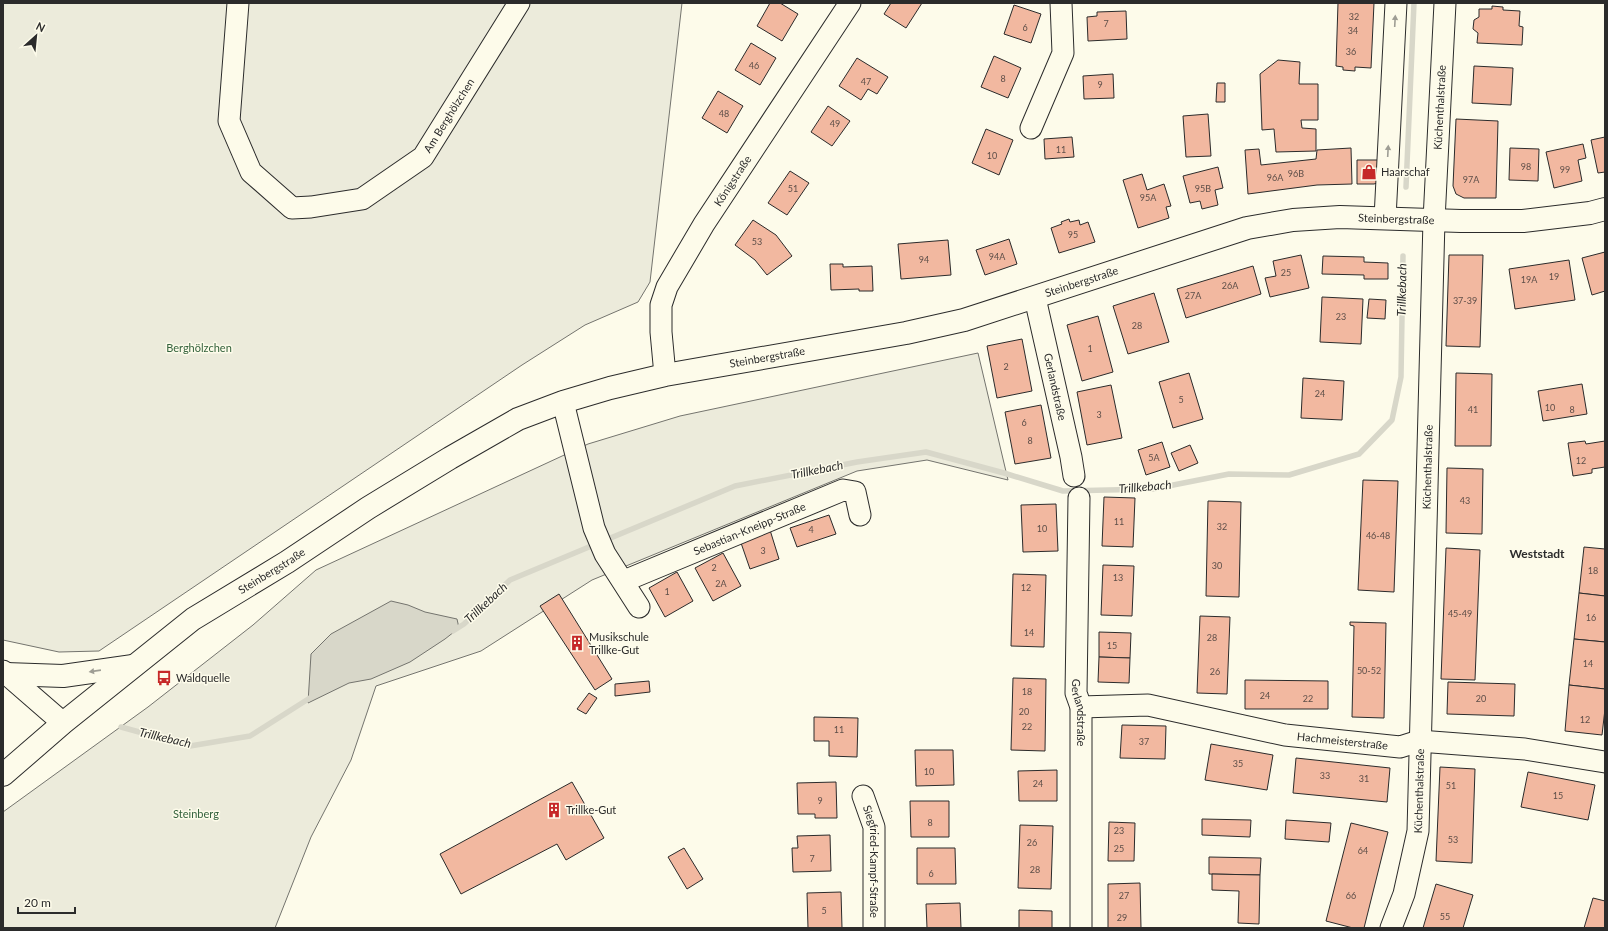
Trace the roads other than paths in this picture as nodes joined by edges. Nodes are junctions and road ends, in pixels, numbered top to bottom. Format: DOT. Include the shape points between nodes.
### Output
graph roads {
  1 [pos="238,3"];
  2 [pos="519,3"];
  3 [pos="850,3"];
  4 [pos="1061,3"];
  5 [pos="1396,3"];
  6 [pos="1445,3"];
  7 [pos="1031,128"];
  8 [pos="1605,209"];
  9 [pos="1385,218"];
  10 [pos="1434,220"];
  11 [pos="1035,298"];
  12 [pos="665,375"];
  13 [pos="563,402"];
  14 [pos="1074,476"];
  15 [pos="1079,498"];
  16 [pos="860,515"];
  17 [pos="624,581"];
  18 [pos="639,607"];
  19 [pos="134,666"];
  20 [pos="4,672"];
  21 [pos="1082,707"];
  22 [pos="63,723"];
  23 [pos="1419,741"];
  24 [pos="1605,762"];
  25 [pos="3,775"];
  26 [pos="863,796"];
  27 [pos="874,928"];
  28 [pos="1081,928"];
  29 [pos="1391,928"];
  1 -- 2 [label="street, Am Berghölzchen" via="229,121 251,172 292,208 362,199 423,157"];
  3 -- 12 [label="street, Königstraße" via="704,224 667,286 661,305"];
  4 -- 7 [label="street" via="1063,53"];
  9 -- 5 [label="street, one-way"];
  6 -- 10 [label="street, Küchenthalstraße"];
  8 -- 10 [label="main road, Steinbergstraße" via="1523,221"];
  9 -- 10 [label="main road, Steinbergstraße"];
  9 -- 11 [label="main road, Steinbergstraße" via="1293,220 1247,228"];
  10 -- 23 [label="street, Küchenthalstraße"];
  11 -- 12 [label="main road, Steinbergstraße" via="964,320 906,333"];
  11 -- 14 [label="street, Gerlandstraße"];
  12 -- 13 [label="main road, Steinbergstraße"];
  13 -- 17 [label="street" via="594,528 605,554"];
  13 -- 19 [label="main road, Steinbergstraße" via="518,419 368,508 287,562 193,619"];
  15 -- 21 [label="street, Gerlandstraße" via="1076,693"];
  16 -- 17 [label="street, Sebastian-Kneipp-Straße" via="855,492 843,490"];
  17 -- 18 [label="street"];
  19 -- 20 [label="main road, one-way" via="63,676"];
  19 -- 22 [label="main road, Steinbergstraße"];
  20 -- 22 [label="street"];
  21 -- 23 [label="street, Hachmeisterstraße" via="1148,705 1285,735 1400,747"];
  21 -- 28 [label="street, Gerlandstraße"];
  22 -- 25 [label="main road, Steinbergstraße"];
  23 -- 24 [label="street, Hachmeisterstraße" via="1525,748"];
  23 -- 29 [label="street, Küchenthalstraße" via="1418,831 1404,894"];
  26 -- 27 [label="street, Siegfried-Kampf-Straße" via="874,827"];
}
